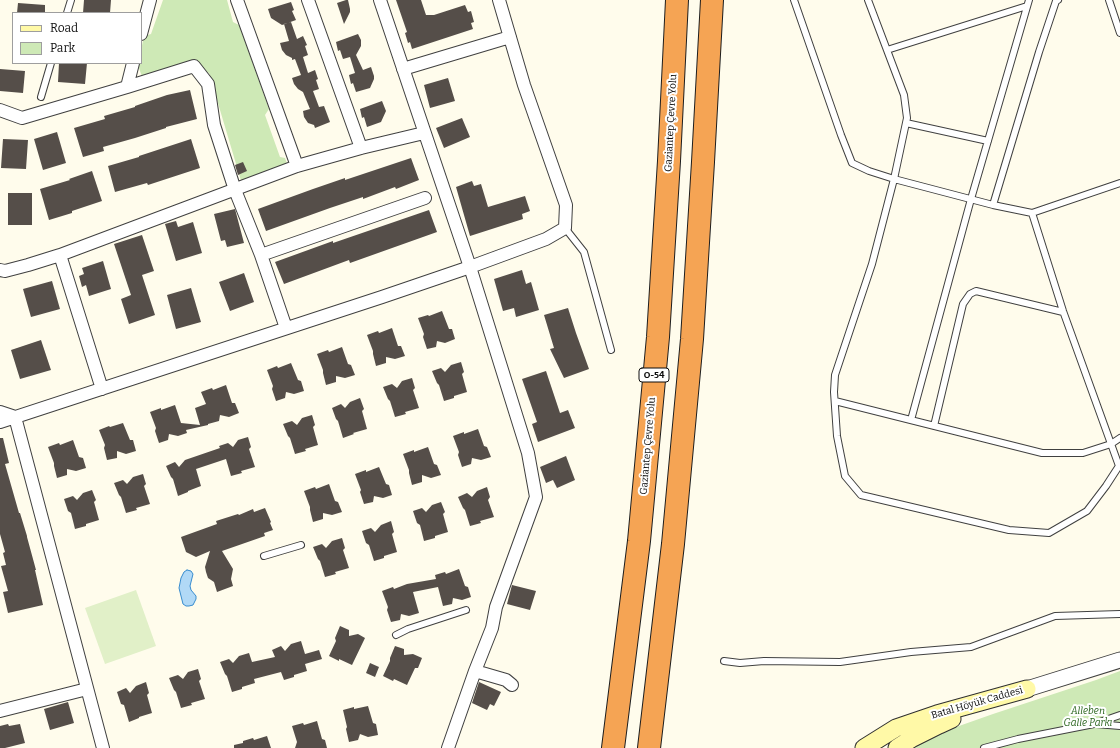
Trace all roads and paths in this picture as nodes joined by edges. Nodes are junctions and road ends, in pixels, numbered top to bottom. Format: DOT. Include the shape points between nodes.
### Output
graph roads {
  1 [pos="71,0"];
  2 [pos="150,0"];
  3 [pos="237,0"];
  4 [pos="308,0"];
  5 [pos="380,0"];
  6 [pos="499,0"];
  7 [pos="677,0"];
  8 [pos="712,0"];
  9 [pos="794,0"];
  10 [pos="868,0"];
  11 [pos="1058,0"];
  12 [pos="1109,0"];
  13 [pos="1028,3"];
  14 [pos="67,12"];
  15 [pos="142,30"];
  16 [pos="1120,33"];
  17 [pos="510,37"];
  18 [pos="887,50"];
  19 [pos="51,64"];
  20 [pos="133,64"];
  21 [pos="403,69"];
  22 [pos="126,87"];
  23 [pos="41,97"];
  24 [pos="0,110"];
  25 [pos="906,123"];
  26 [pos="424,133"];
  27 [pos="988,141"];
  28 [pos="361,148"];
  29 [pos="297,166"];
  30 [pos="894,179"];
  31 [pos="1120,183"];
  32 [pos="236,190"];
  33 [pos="425,198"];
  34 [pos="971,199"];
  35 [pos="993,205"];
  36 [pos="1032,213"];
  37 [pos="565,228"];
  38 [pos="60,255"];
  39 [pos="261,255"];
  40 [pos="470,267"];
  41 [pos="0,270"];
  42 [pos="1063,312"];
  43 [pos="286,328"];
  44 [pos="611,350"];
  45 [pos="102,389"];
  46 [pos="835,401"];
  47 [pos="0,412"];
  48 [pos="15,417"];
  49 [pos="911,420"];
  50 [pos="0,422"];
  51 [pos="934,426"];
  52 [pos="1120,438"];
  53 [pos="1111,444"];
  54 [pos="301,546"];
  55 [pos="264,556"];
  56 [pos="466,610"];
  57 [pos="1120,614"];
  58 [pos="396,635"];
  59 [pos="1120,660"];
  60 [pos="724,661"];
  61 [pos="475,672"];
  62 [pos="512,685"];
  63 [pos="87,689"];
  64 [pos="1027,689"];
  65 [pos="0,712"];
  66 [pos="1120,715"];
  67 [pos="1094,724"];
  68 [pos="1120,726"];
  69 [pos="103,748"];
  70 [pos="448,748"];
  71 [pos="613,748"];
  72 [pos="649,748"];
  73 [pos="864,748"];
  74 [pos="897,748"];
  75 [pos="984,748"];
  1 -- 14 [label="lane"];
  2 -- 15 [label="street"];
  3 -- 29 [label="street"];
  4 -- 28 [label="street"];
  5 -- 21 [label="street"];
  6 -- 17 [label="street"];
  7 -- 71 [label="highway, Gaziantep Çevre Yolu / O-54" via="658,337 639,541"];
  8 -- 72 [label="highway" via="692,339 673,544"];
  9 -- 30 [label="lane" via="852,163 869,172"];
  10 -- 18 [label="lane"];
  11 -- 35 [label="lane" via="1039,52"];
  12 -- 16 [label="lane"];
  13 -- 18 [label="lane"];
  13 -- 27 [label="lane"];
  17 -- 21 [label="street"];
  17 -- 37 [label="street" via="566,205"];
  18 -- 25 [label="lane" via="904,95 908,118"];
  19 -- 23 [label="lane"];
  20 -- 22 [label="street"];
  21 -- 26 [label="street"];
  22 -- 24 [label="street" via="22,118"];
  22 -- 32 [label="street" via="194,66 208,84 214,125"];
  25 -- 27 [label="lane"];
  25 -- 30 [label="lane"];
  26 -- 28 [label="street"];
  26 -- 40 [label="street"];
  27 -- 34 [label="lane"];
  28 -- 29 [label="street"];
  29 -- 32 [label="street"];
  30 -- 34 [label="lane"];
  30 -- 46 [label="lane" via="872,264 835,375"];
  31 -- 36 [label="lane"];
  32 -- 38 [label="street"];
  32 -- 39 [label="street"];
  33 -- 39 [label="street"];
  34 -- 35 [label="lane"];
  34 -- 49 [label="lane"];
  35 -- 36 [label="lane"];
  36 -- 42 [label="lane"];
  37 -- 40 [label="street" via="546,240"];
  37 -- 44 [label="lane" via="584,252"];
  38 -- 41 [label="street" via="28,266"];
  38 -- 45 [label="street"];
  39 -- 43 [label="street"];
  40 -- 43 [label="street"];
  40 -- 61 [label="street" via="528,453 536,497"];
  42 -- 51 [label="lane" via="976,291 970,294 963,304"];
  42 -- 53 [label="lane"];
  43 -- 45 [label="street"];
  45 -- 48 [label="street"];
  46 -- 49 [label="lane"];
  46 -- 53 [label="lane" via="837,436 845,476 861,495 1009,530 1049,533 1087,511 1119,466"];
  47 -- 48 [label="street"];
  48 -- 50 [label="street"];
  48 -- 63 [label="street"];
  49 -- 51 [label="lane"];
  51 -- 53 [label="lane" via="1042,453 1083,453"];
  52 -- 53 [label="lane"];
  54 -- 55 [label="lane"];
  56 -- 58 [label="lane"];
  57 -- 60 [label="lane" via="1055,616 971,647 840,662"];
  59 -- 64 [label="street"];
  61 -- 62 [label="street" via="506,680"];
  61 -- 70 [label="street"];
  63 -- 65 [label="street"];
  63 -- 69 [label="street"];
  64 -- 73 [label="main road, Batal Höyük Caddesi" via="896,728"];
  64 -- 74 [label="main road, Batal Höyük Caddesi" via="939,724"];
  66 -- 67 [label="lane"];
  67 -- 68 [label="lane"];
  67 -- 75 [label="lane"];
}
